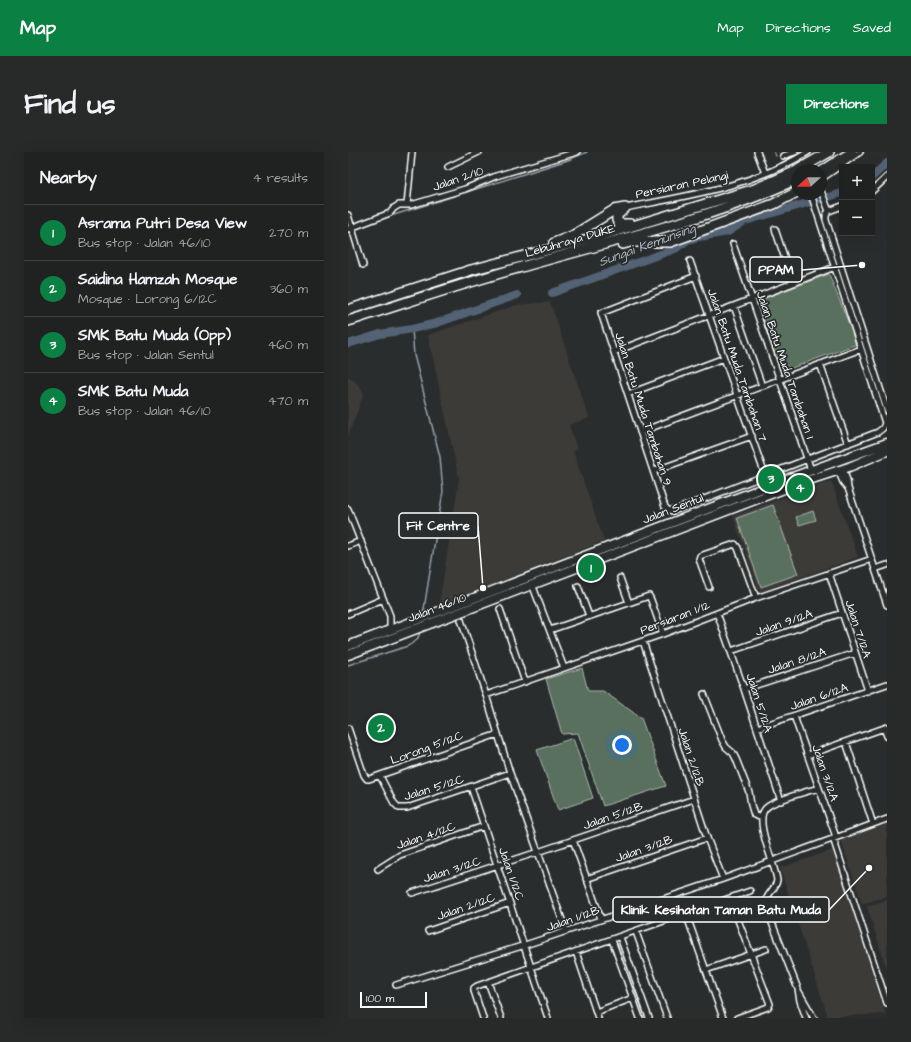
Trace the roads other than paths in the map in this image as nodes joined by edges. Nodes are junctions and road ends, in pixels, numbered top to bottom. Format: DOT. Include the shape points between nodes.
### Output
graph roads {
  1 [pos="412,152"];
  2 [pos="479,152"];
  3 [pos="577,152"];
  4 [pos="757,152"];
  5 [pos="795,152"];
  6 [pos="808,152"];
  7 [pos="829,152"];
  8 [pos="844,152"];
  9 [pos="852,152"];
  10 [pos="860,152"];
  11 [pos="783,156"];
  12 [pos="808,164"];
  13 [pos="825,164"];
  14 [pos="448,167"];
  15 [pos="827,168"];
  16 [pos="765,173"];
  17 [pos="791,173"];
  18 [pos="827,175"];
  19 [pos="887,177"];
  20 [pos="791,182"];
  21 [pos="875,188"];
  22 [pos="791,195"];
  23 [pos="812,200"];
  24 [pos="824,200"];
  25 [pos="407,205"];
  26 [pos="839,207"];
  27 [pos="625,208"];
  28 [pos="828,209"];
  29 [pos="348,215"];
  30 [pos="637,224"];
  31 [pos="350,229"];
  32 [pos="775,229"];
  33 [pos="733,244"];
  34 [pos="527,255"];
  35 [pos="690,261"];
  36 [pos="363,265"];
  37 [pos="528,265"];
  38 [pos="837,266"];
  39 [pos="696,276"];
  40 [pos="793,283"];
  41 [pos="752,299"];
  42 [pos="734,306"];
  43 [pos="348,310"];
  44 [pos="709,315"];
  45 [pos="348,321"];
  46 [pos="861,349"];
  47 [pos="614,352"];
  48 [pos="724,358"];
  49 [pos="820,364"];
  50 [pos="780,379"];
  51 [pos="762,386"];
  52 [pos="628,394"];
  53 [pos="737,395"];
  54 [pos="887,410"];
  55 [pos="640,432"];
  56 [pos="752,436"];
  57 [pos="887,443"];
  58 [pos="848,444"];
  59 [pos="887,451"];
  60 [pos="845,457"];
  61 [pos="807,459"];
  62 [pos="831,463"];
  63 [pos="840,468"];
  64 [pos="811,470"];
  65 [pos="654,472"];
  66 [pos="824,474"];
  67 [pos="765,475"];
  68 [pos="802,482"];
  69 [pos="348,508"];
  70 [pos="361,541"];
  71 [pos="348,546"];
  72 [pos="578,558"];
  73 [pos="602,558"];
  74 [pos="872,559"];
  75 [pos="887,565"];
  76 [pos="875,569"];
  77 [pos="829,573"];
  78 [pos="620,578"];
  79 [pos="532,584"];
  80 [pos="578,586"];
  81 [pos="709,587"];
  82 [pos="756,598"];
  83 [pos="383,599"];
  84 [pos="629,603"];
  85 [pos="887,605"];
  86 [pos="500,609"];
  87 [pos="717,613"];
  88 [pos="842,613"];
  89 [pos="348,614"];
  90 [pos="390,616"];
  91 [pos="590,616"];
  92 [pos="431,619"];
  93 [pos="461,620"];
  94 [pos="403,625"];
  95 [pos="413,626"];
  96 [pos="550,630"];
  97 [pos="386,632"];
  98 [pos="663,634"];
  99 [pos="643,641"];
  100 [pos="348,646"];
  101 [pos="731,651"];
  102 [pos="855,653"];
  103 [pos="348,655"];
  104 [pos="564,668"];
  105 [pos="525,682"];
  106 [pos="887,684"];
  107 [pos="744,689"];
  108 [pos="868,691"];
  109 [pos="704,694"];
  110 [pos="486,695"];
  111 [pos="794,716"];
  112 [pos="348,728"];
  113 [pos="757,728"];
  114 [pos="886,728"];
  115 [pos="498,734"];
  116 [pos="887,736"];
  117 [pos="846,742"];
  118 [pos="808,755"];
  119 [pos="510,773"];
  120 [pos="380,776"];
  121 [pos="471,787"];
  122 [pos="819,788"];
  123 [pos="694,799"];
  124 [pos="781,800"];
  125 [pos="762,818"];
  126 [pos="887,819"];
  127 [pos="874,824"];
  128 [pos="484,826"];
  129 [pos="835,837"];
  130 [pos="707,838"];
  131 [pos="573,840"];
  132 [pos="538,852"];
  133 [pos="772,861"];
  134 [pos="498,866"];
  135 [pos="378,870"];
  136 [pos="586,879"];
  137 [pos="723,879"];
  138 [pos="750,891"];
  139 [pos="412,893"];
  140 [pos="730,898"];
  141 [pos="510,902"];
  142 [pos="686,914"];
  143 [pos="601,919"];
  144 [pos="428,931"];
  145 [pos="566,931"];
  146 [pos="636,932"];
  147 [pos="620,937"];
  148 [pos="612,940"];
  149 [pos="525,945"];
  150 [pos="766,950"];
  151 [pos="576,952"];
  152 [pos="751,955"];
  153 [pos="532,968"];
  154 [pos="706,970"];
  155 [pos="488,982"];
  156 [pos="396,985"];
  157 [pos="638,988"];
  158 [pos="798,989"];
  159 [pos="630,991"];
  160 [pos="633,998"];
  161 [pos="887,1003"];
  162 [pos="596,1012"];
  163 [pos="483,1018"];
  164 [pos="501,1018"];
  165 [pos="548,1018"];
  166 [pos="598,1018"];
  167 [pos="640,1018"];
  168 [pos="649,1018"];
  169 [pos="667,1018"];
  170 [pos="723,1018"];
  171 [pos="737,1018"];
  172 [pos="806,1018"];
  173 [pos="814,1018"];
  1 -- 25 [label="street"];
  2 -- 14 [label="street"];
  3 -- 25 [label="street, Jalan 2/10"];
  4 -- 16 [label="street"];
  5 -- 11 [label="street"];
  6 -- 16 [label="street, Persiaran Pelangi"];
  7 -- 12 [label="highway, Lebuhraya DUKE"];
  8 -- 13 [label="highway"];
  9 -- 15 [label="highway"];
  10 -- 18 [label="street"];
  16 -- 27 [label="street, Persiaran Pelangi" via="715,190"];
  17 -- 30 [label="highway, Lebuhraya DUKE" via="755,189"];
  19 -- 21 [label="street"];
  20 -- 37 [label="highway, Lebuhraya DUKE" via="710,213"];
  22 -- 37 [label="highway" via="774,204 668,242 632,242"];
  23 -- 38 [label="street"];
  24 -- 28 [label="street"];
  25 -- 31 [label="street, Jalan 2/10" via="399,205 390,213"];
  26 -- 28 [label="street"];
  27 -- 30 [label="highway" via="617,215 618,222"];
  27 -- 34 [label="highway" via="614,210 572,236"];
  28 -- 38 [label="street" via="826,220"];
  29 -- 31 [label="street"];
  30 -- 34 [label="highway, Lebuhraya DUKE"];
  31 -- 36 [label="street"];
  32 -- 40 [label="street"];
  33 -- 41 [label="street, Jalan Batu Muda Tambahan 1"];
  34 -- 43 [label="highway, Lebuhraya DUKE" via="471,270"];
  35 -- 39 [label="street, Jalan Batu Muda Tambahan 7"];
  37 -- 45 [label="highway, Lebuhraya DUKE"];
  38 -- 40 [label="street"];
  38 -- 46 [label="street"];
  38 -- 54 [label="street"];
  39 -- 44 [label="street, Jalan Batu Muda Tambahan 7"];
  39 -- 47 [label="street, Jalan Batu Muda Tambahan 9" via="601,313"];
  40 -- 41 [label="street"];
  41 -- 42 [label="street"];
  41 -- 50 [label="street, Jalan Batu Muda Tambahan 1"];
  42 -- 44 [label="street"];
  42 -- 51 [label="street"];
  44 -- 47 [label="street"];
  44 -- 48 [label="street, Jalan Batu Muda Tambahan 7"];
  46 -- 49 [label="street"];
  46 -- 58 [label="street" via="885,423 878,432"];
  47 -- 52 [label="street, Jalan Batu Muda Tambahan 9"];
  48 -- 52 [label="street"];
  48 -- 53 [label="street, Jalan Batu Muda Tambahan 7"];
  49 -- 50 [label="street"];
  49 -- 58 [label="street"];
  50 -- 51 [label="street"];
  50 -- 61 [label="street, Jalan Batu Muda Tambahan 1"];
  51 -- 53 [label="street"];
  52 -- 55 [label="street, Jalan Batu Muda Tambahan 9"];
  53 -- 55 [label="street"];
  53 -- 56 [label="street, Jalan Batu Muda Tambahan 7"];
  55 -- 65 [label="street, Jalan Batu Muda Tambahan 9"];
  56 -- 65 [label="street"];
  56 -- 67 [label="street, Jalan Batu Muda Tambahan 7"];
  57 -- 60 [label="main road"];
  58 -- 61 [label="street"];
  59 -- 63 [label="main road"];
  60 -- 62 [label="main road"];
  60 -- 63 [label="main road"];
  61 -- 64 [label="street, Jalan Batu Muda Tambahan 1"];
  61 -- 67 [label="street"];
  62 -- 63 [label="main road"];
  62 -- 64 [label="main road"];
  63 -- 66 [label="main road"];
  63 -- 74 [label="street"];
  64 -- 66 [label="main road"];
  64 -- 68 [label="main road"];
  64 -- 72 [label="main road, Jalan Sentul"];
  65 -- 67 [label="street, Jalan Batu Muda Tambahan 9" via="668,510 676,510"];
  66 -- 68 [label="main road"];
  68 -- 73 [label="main road, Jalan Sentul"];
  69 -- 70 [label="street"];
  70 -- 71 [label="street"];
  70 -- 83 [label="street"];
  72 -- 92 [label="main road, Jalan 46/10"];
  73 -- 79 [label="main road, Jalan 46/10"];
  74 -- 76 [label="street"];
  74 -- 77 [label="street, Persiaran 1/12"];
  75 -- 76 [label="street"];
  76 -- 85 [label="street"];
  77 -- 82 [label="street, Persiaran 1/12"];
  77 -- 88 [label="street, Jalan 7/12A"];
  78 -- 84 [label="street"];
  79 -- 92 [label="main road, Jalan 46/10"];
  79 -- 96 [label="street"];
  80 -- 91 [label="street"];
  81 -- 82 [label="street" via="700,556 735,544"];
  82 -- 87 [label="street, Persiaran 1/12"];
  83 -- 89 [label="street"];
  83 -- 90 [label="street"];
  84 -- 91 [label="street"];
  84 -- 98 [label="street" via="649,596"];
  86 -- 105 [label="street"];
  87 -- 98 [label="street, Persiaran 1/12"];
  87 -- 101 [label="street, Jalan 5/12A"];
  88 -- 101 [label="street, Jalan 9/12A"];
  88 -- 102 [label="street, Jalan 7/12A"];
  90 -- 94 [label="street" via="399,625"];
  90 -- 97 [label="street" via="390,626"];
  91 -- 96 [label="street"];
  92 -- 95 [label="main road, Jalan 46/10"];
  93 -- 110 [label="street"];
  94 -- 95 [label="main road, Jalan 46/10"];
  94 -- 97 [label="main road, Jalan 46/10"];
  95 -- 103 [label="main road, Jalan 46/10"];
  96 -- 104 [label="street"];
  97 -- 100 [label="main road, Jalan 46/10"];
  98 -- 99 [label="street, Persiaran 1/12"];
  99 -- 104 [label="street, Persiaran 1/12"];
  99 -- 123 [label="street, Jalan 2/12B"];
  101 -- 107 [label="street, Jalan 5/12A"];
  102 -- 107 [label="street, Jalan 8/12A"];
  102 -- 108 [label="street, Jalan 7/12A"];
  104 -- 105 [label="street, Persiaran 1/12"];
  105 -- 110 [label="street, Persiaran 1/12"];
  106 -- 108 [label="street, Jalan 6/12A"];
  107 -- 113 [label="street, Jalan 5/12A"];
  108 -- 111 [label="street, Jalan 6/12A"];
  109 -- 125 [label="street" via="722,740 736,759 749,792 752,811 754,815"];
  110 -- 115 [label="street"];
  111 -- 113 [label="street, Jalan 6/12A"];
  111 -- 118 [label="street, Jalan 3/12A"];
  112 -- 120 [label="street, Lorong 5/12C" via="364,775 367,779"];
  113 -- 124 [label="street, Jalan 5/12A"];
  114 -- 116 [label="street"];
  114 -- 117 [label="street"];
  115 -- 119 [label="street"];
  115 -- 120 [label="street, Lorong 5/12C"];
  117 -- 118 [label="street"];
  117 -- 127 [label="street"];
  118 -- 122 [label="street, Jalan 3/12A"];
  119 -- 121 [label="street, Jalan 5/12C"];
  119 -- 132 [label="street"];
  120 -- 121 [label="street, Jalan 5/12C" via="399,808 407,808"];
  121 -- 128 [label="street, Jalan 1/12C"];
  122 -- 124 [label="street"];
  122 -- 129 [label="street, Jalan 3/12A"];
  123 -- 130 [label="street, Jalan 2/12B"];
  123 -- 131 [label="street, Jalan 5/12B"];
  124 -- 125 [label="street" via="765,807"];
  125 -- 133 [label="street" via="764,836"];
  126 -- 127 [label="street, Jalan 1/12B"];
  127 -- 129 [label="street, Jalan 1/12B"];
  128 -- 134 [label="street, Jalan 1/12C"];
  128 -- 135 [label="street, Jalan 4/12C" via="400,855"];
  129 -- 133 [label="street, Jalan 1/12B"];
  129 -- 161 [label="street, Jalan 3/12A"];
  130 -- 136 [label="street, Jalan 3/12B"];
  130 -- 137 [label="street, Jalan 2/12B"];
  131 -- 132 [label="street, Jalan 5/12B"];
  131 -- 136 [label="street"];
  132 -- 134 [label="street, Jalan 5/12B"];
  132 -- 145 [label="street"];
  133 -- 137 [label="street, Jalan 1/12B"];
  133 -- 158 [label="street" via="777,883 765,905"];
  134 -- 139 [label="street, Jalan 3/12C"];
  134 -- 141 [label="street, Jalan 1/12C"];
  136 -- 143 [label="street"];
  137 -- 143 [label="street, Jalan 1/12B"];
  138 -- 140 [label="street"];
  140 -- 142 [label="street"];
  140 -- 152 [label="street"];
  141 -- 144 [label="street, Jalan 2/12C"];
  141 -- 149 [label="street, Jalan 1/12C"];
  142 -- 146 [label="street"];
  142 -- 154 [label="street"];
  143 -- 145 [label="street, Jalan 1/12B"];
  145 -- 149 [label="street, Jalan 1/12B"];
  146 -- 147 [label="street"];
  146 -- 169 [label="street"];
  147 -- 148 [label="street"];
  147 -- 157 [label="street"];
  148 -- 151 [label="street"];
  148 -- 159 [label="street"];
  149 -- 153 [label="street, Jalan 1/12C"];
  149 -- 156 [label="street, Jalan 1/12B"];
  150 -- 152 [label="street"];
  151 -- 153 [label="street"];
  151 -- 162 [label="street"];
  152 -- 154 [label="street"];
  152 -- 171 [label="street" via="770,1006"];
  153 -- 155 [label="street"];
  153 -- 165 [label="street, Jalan 1/12C"];
  154 -- 170 [label="street"];
  155 -- 163 [label="street" via="474,988"];
  155 -- 164 [label="street"];
  157 -- 159 [label="street"];
  157 -- 168 [label="street"];
  158 -- 172 [label="street"];
  158 -- 173 [label="street"];
  159 -- 160 [label="street"];
  160 -- 162 [label="street"];
  160 -- 167 [label="street"];
  162 -- 166 [label="street"];
}
